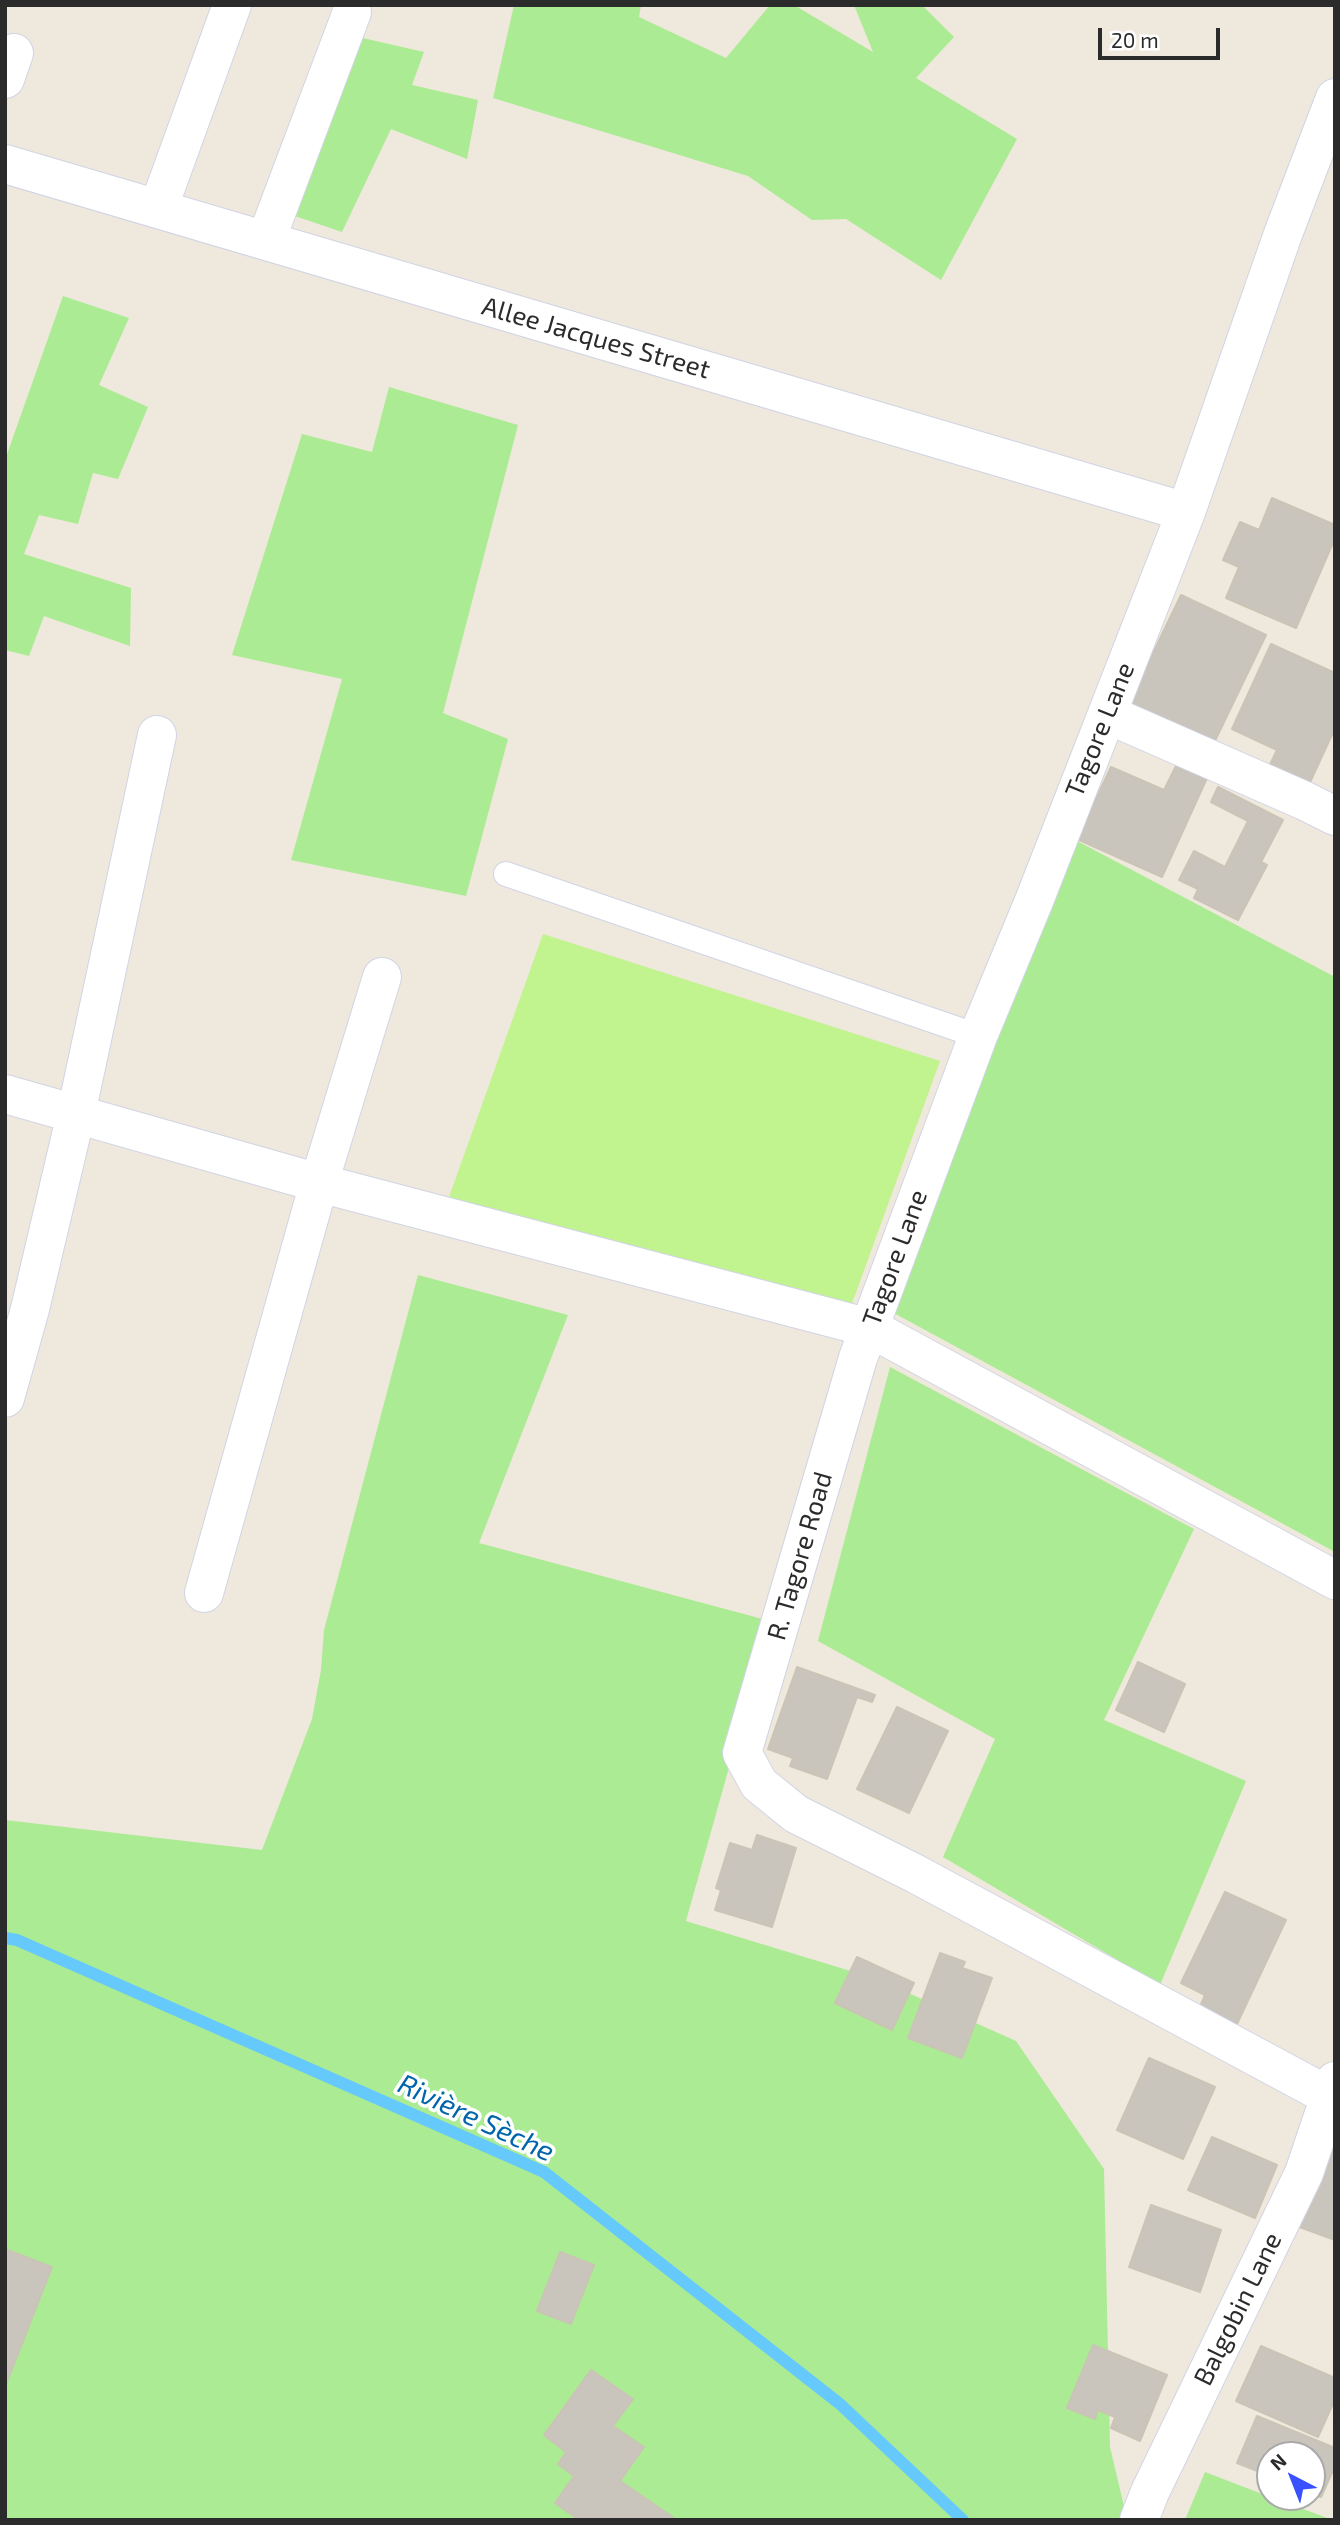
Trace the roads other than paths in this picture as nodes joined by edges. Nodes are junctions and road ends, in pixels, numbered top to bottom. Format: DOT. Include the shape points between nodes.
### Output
graph roads {
  1 [pos="232,5"];
  2 [pos="352,12"];
  3 [pos="1335,98"];
  4 [pos="5,164"];
  5 [pos="158,209"];
  6 [pos="266,240"];
  7 [pos="1186,512"];
  8 [pos="1107,714"];
  9 [pos="157,735"];
  10 [pos="1335,816"];
  11 [pos="506,874"];
  12 [pos="382,977"];
  13 [pos="978,1036"];
  14 [pos="5,1094"];
  15 [pos="76,1114"];
  16 [pos="319,1183"];
  17 [pos="864,1343"];
  18 [pos="5,1398"];
  19 [pos="1335,1580"];
  20 [pos="204,1593"];
  21 [pos="1332,2088"];
  22 [pos="1139,2520"];
  1 -- 5 [label="street"];
  2 -- 6 [label="street"];
  3 -- 7 [label="street, Tagore Lane"];
  4 -- 5 [label="street, Allee Jacques Street"];
  5 -- 6 [label="street, Allee Jacques Street"];
  6 -- 7 [label="street, Allee Jacques Street"];
  7 -- 8 [label="street, Tagore Lane"];
  8 -- 10 [label="street"];
  8 -- 13 [label="street, Tagore Lane"];
  9 -- 15 [label="street"];
  11 -- 13 [label="lane"];
  12 -- 16 [label="street"];
  13 -- 17 [label="street, Tagore Lane"];
  14 -- 15 [label="street"];
  15 -- 16 [label="street"];
  15 -- 18 [label="street"];
  16 -- 17 [label="street"];
  16 -- 20 [label="street"];
  17 -- 19 [label="street"];
  17 -- 21 [label="street, R. Tagore Road" via="742,1753 759,1784 796,1814"];
  21 -- 22 [label="street, Balgobin Lane" via="1304,2173"];
}
